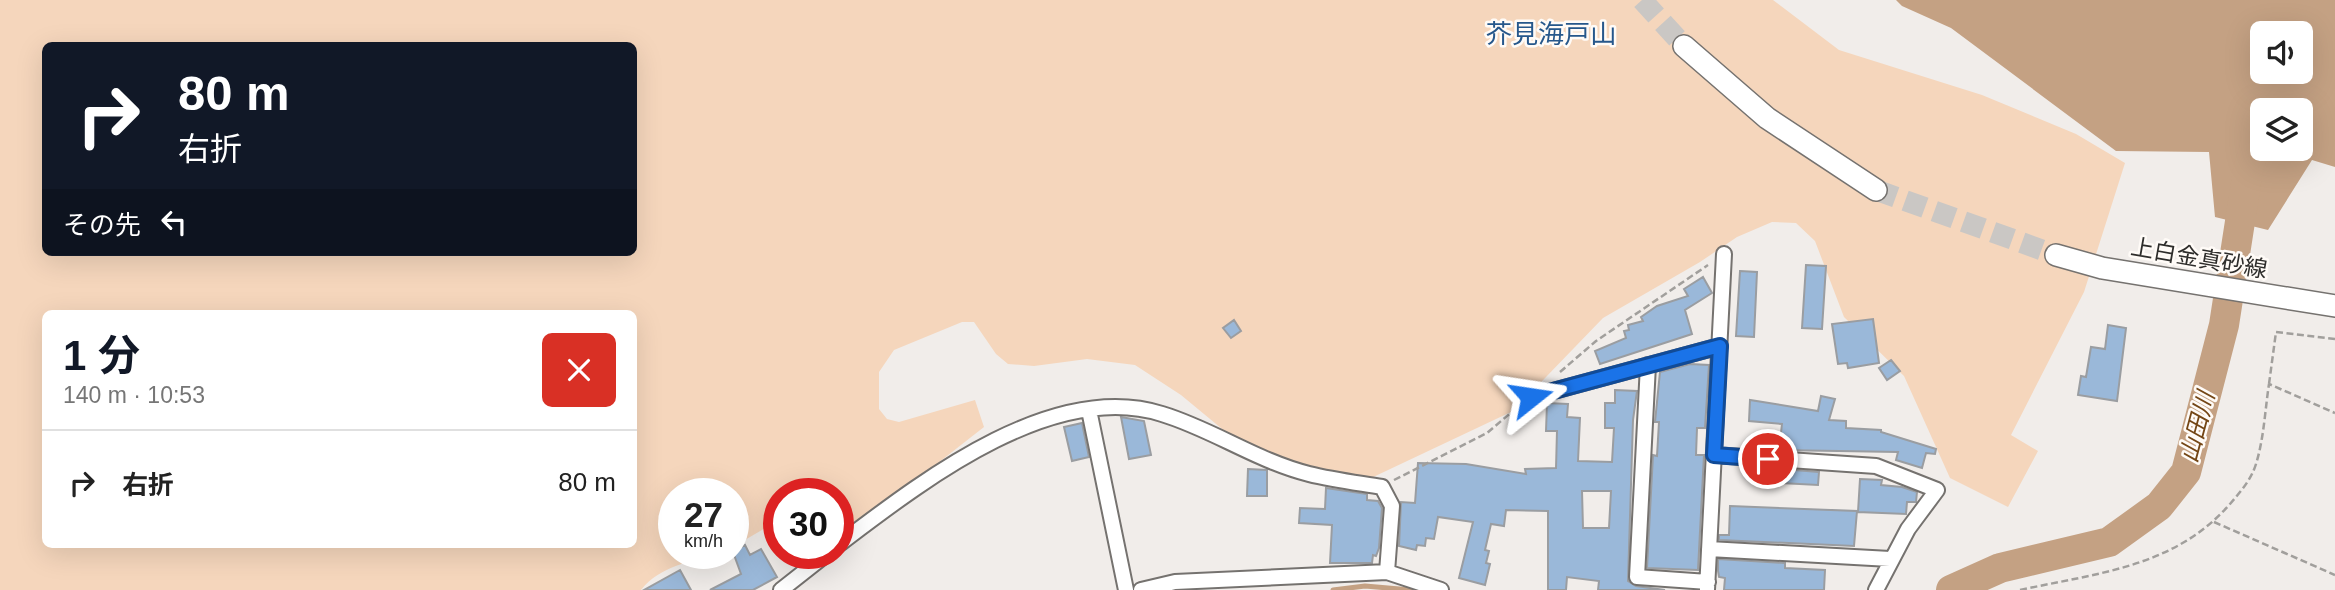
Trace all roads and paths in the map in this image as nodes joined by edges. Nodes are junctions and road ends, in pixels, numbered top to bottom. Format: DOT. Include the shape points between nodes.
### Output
graph roads {
  1 [pos="1685,46"];
  2 [pos="1875,190"];
  3 [pos="1724,254"];
  4 [pos="2056,255"];
  5 [pos="2335,306"];
  6 [pos="2335,339"];
  7 [pos="1720,346"];
  8 [pos="1648,365"];
  9 [pos="2269,384"];
  10 [pos="1531,397"];
  11 [pos="1089,411"];
  12 [pos="2335,413"];
  13 [pos="1714,455"];
  14 [pos="2214,522"];
  15 [pos="854,533"];
  16 [pos="1709,549"];
  17 [pos="1891,559"];
  18 [pos="808,569"];
  19 [pos="1387,572"];
  20 [pos="2335,575"];
  21 [pos="1707,586"];
  22 [pos="1432,589"];
  23 [pos="781,590"];
  24 [pos="1126,590"];
  25 [pos="1141,590"];
  26 [pos="1876,590"];
  27 [pos="2021,590"];
  1 -- 2 [label="main road" via="1766,118"];
  3 -- 7 [label="street"];
  4 -- 5 [label="main road, 上白金真砂線" via="2102,268"];
  6 -- 9 [label="path" via="2276,332"];
  7 -- 8 [label="street"];
  7 -- 13 [label="street"];
  8 -- 10 [label="street"];
  8 -- 21 [label="street" via="1637,577"];
  9 -- 12 [label="path"];
  9 -- 14 [label="path" via="2255,465 2246,485"];
  11 -- 15 [label="street" via="1049,418 976,448"];
  11 -- 19 [label="street" via="1159,413 1308,474 1382,487 1392,506"];
  11 -- 24 [label="street"];
  13 -- 16 [label="street"];
  13 -- 17 [label="street" via="1876,466 1937,490"];
  14 -- 20 [label="path"];
  14 -- 27 [label="path" via="2164,555"];
  16 -- 17 [label="street"];
  16 -- 21 [label="street"];
  17 -- 26 [label="street"];
  18 -- 23 [label="street"];
  19 -- 22 [label="street"];
  19 -- 25 [label="street" via="1175,582"];
}
